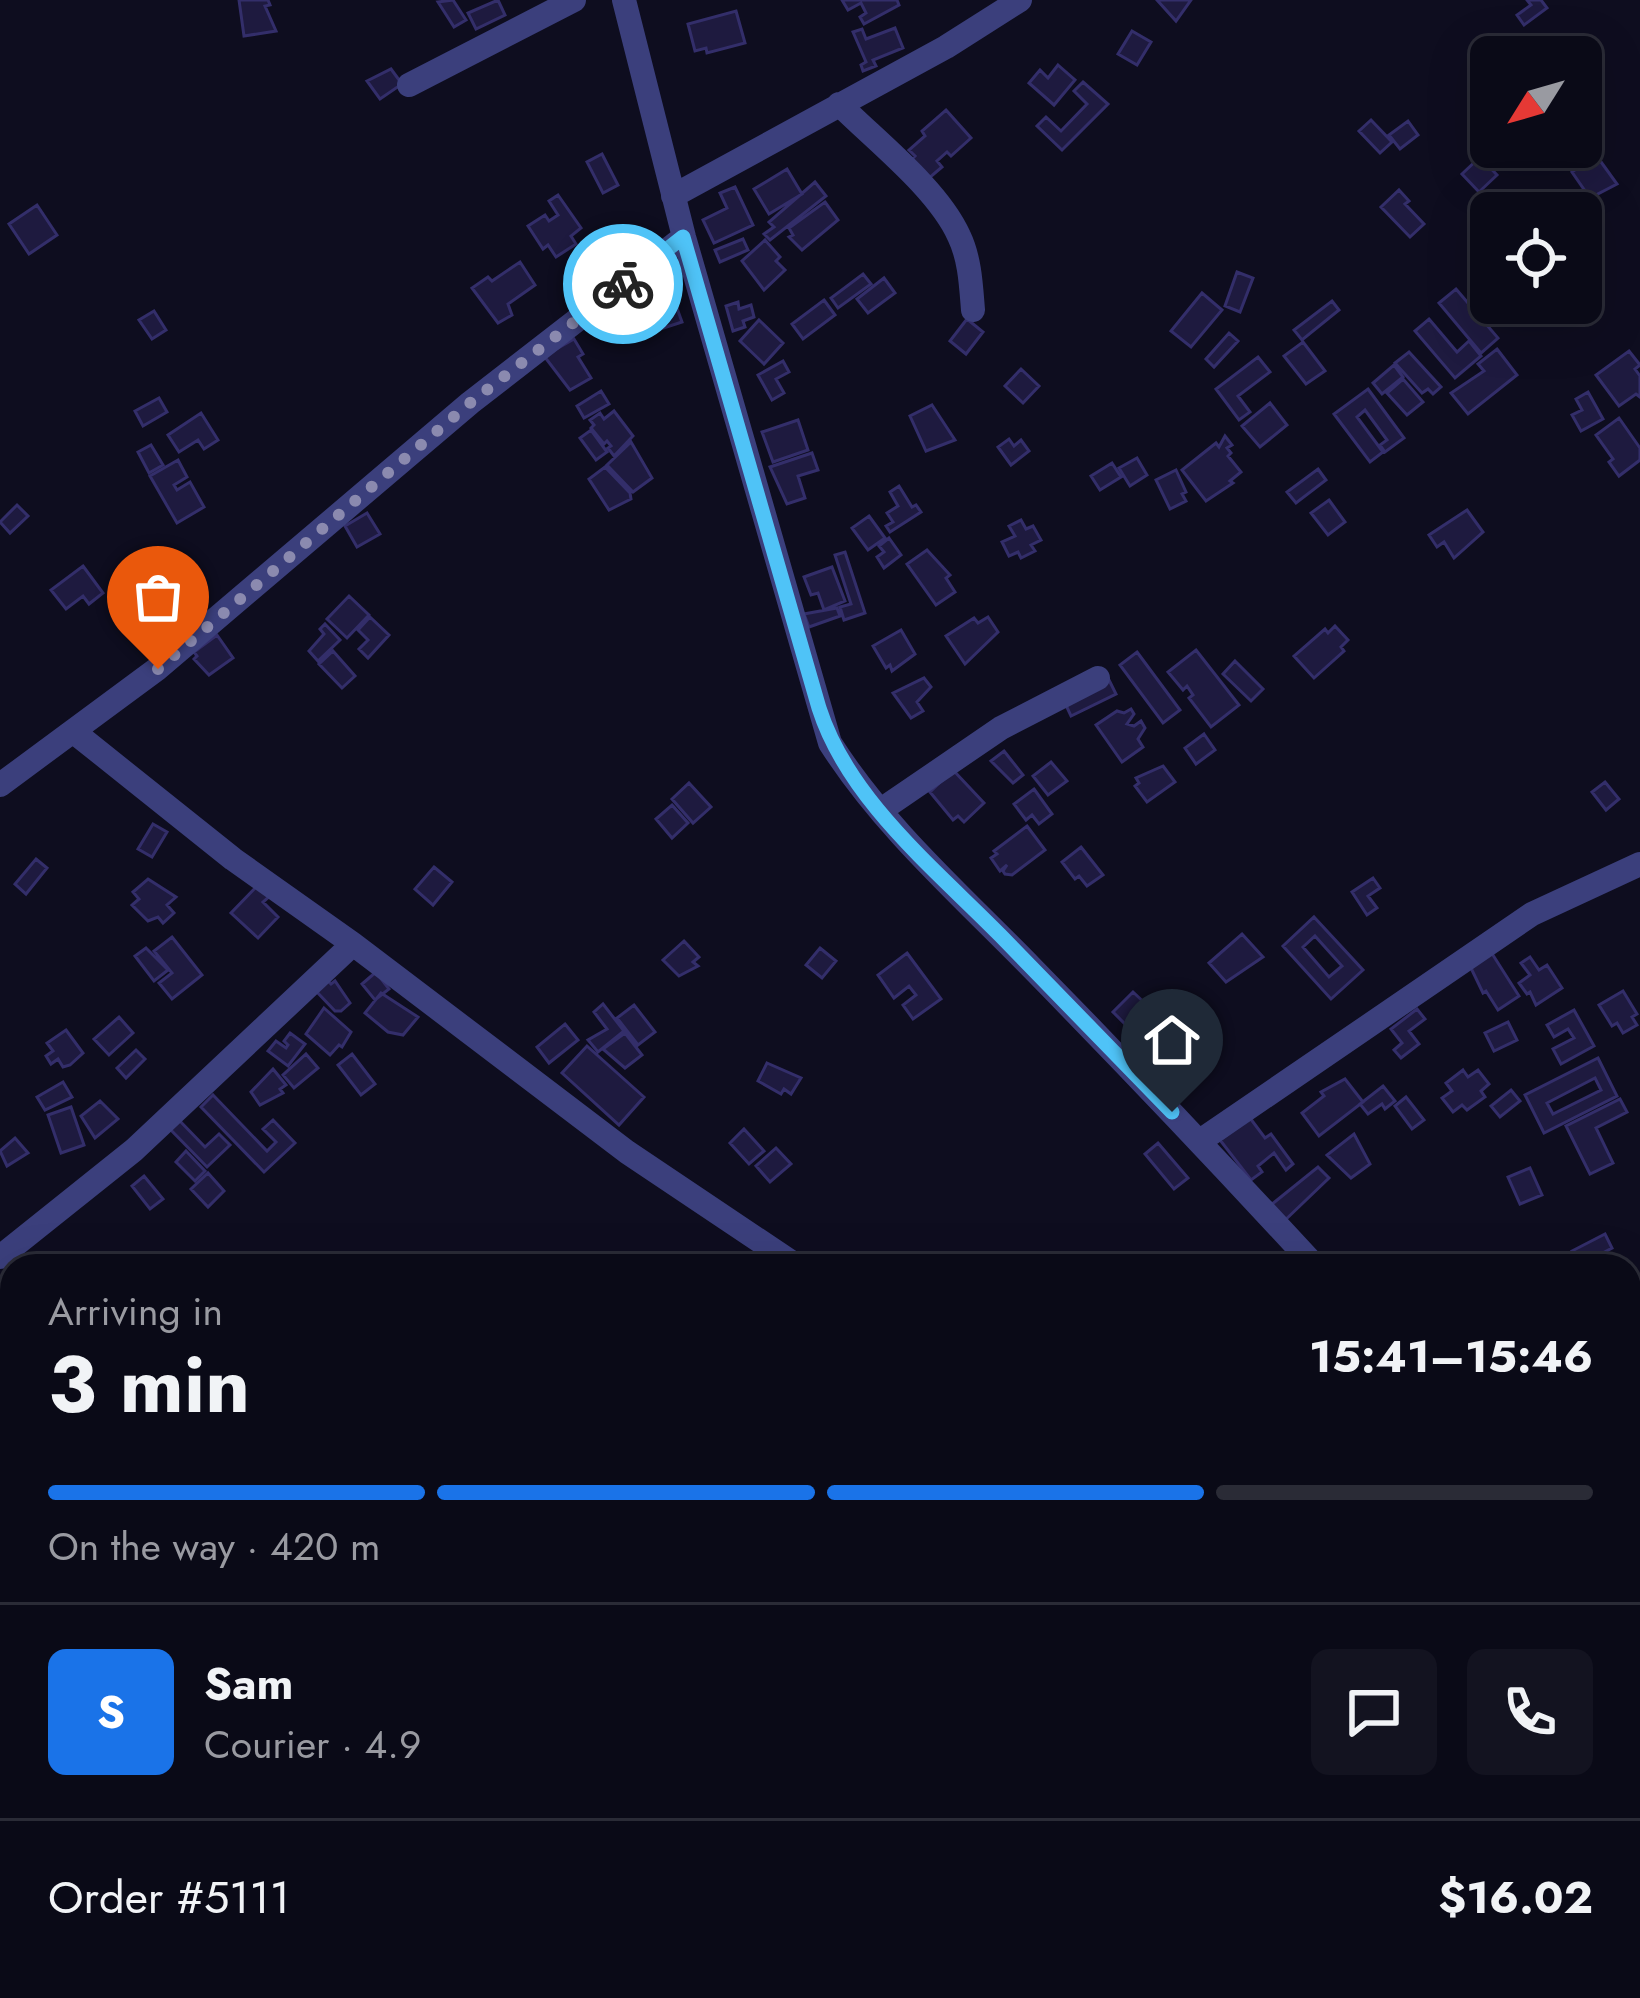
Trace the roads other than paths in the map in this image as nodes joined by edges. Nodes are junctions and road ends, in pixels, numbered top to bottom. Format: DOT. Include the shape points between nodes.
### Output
graph roads {
  1 [pos="574,0"];
  2 [pos="624,0"];
  3 [pos="1020,0"];
  4 [pos="409,85"];
  5 [pos="839,104"];
  6 [pos="673,196"];
  7 [pos="683,237"];
  8 [pos="974,310"];
  9 [pos="1098,678"];
  10 [pos="74,732"];
  11 [pos="0,785"];
  12 [pos="881,810"];
  13 [pos="1640,864"];
  14 [pos="353,944"];
  15 [pos="1200,1142"];
  16 [pos="4,1254"];
  17 [pos="779,1254"];
  18 [pos="1305,1254"];
  1 -- 4 [label="street"];
  2 -- 6 [label="street"];
  3 -- 5 [label="street"];
  5 -- 6 [label="street"];
  5 -- 8 [label="street" via="943,209 961,238"];
  6 -- 7 [label="street"];
  7 -- 10 [label="street"];
  7 -- 12 [label="street" via="830,743"];
  9 -- 12 [label="street" via="1001,728"];
  10 -- 11 [label="street"];
  10 -- 14 [label="street"];
  12 -- 15 [label="street"];
  13 -- 15 [label="street" via="1532,914"];
  14 -- 16 [label="street" via="134,1150"];
  14 -- 17 [label="street" via="627,1152"];
  15 -- 18 [label="street"];
}
